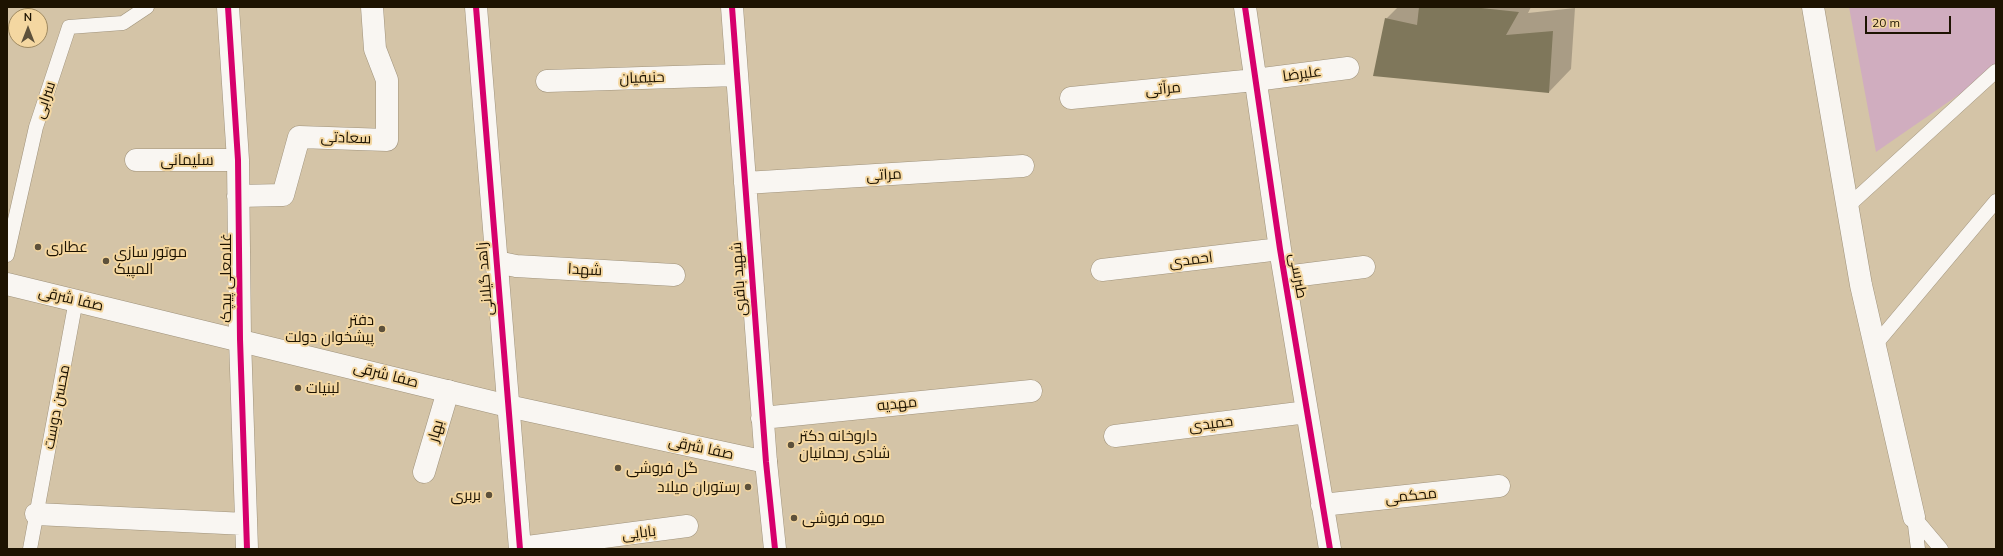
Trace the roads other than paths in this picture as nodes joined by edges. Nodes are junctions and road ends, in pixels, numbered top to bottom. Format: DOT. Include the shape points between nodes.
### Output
graph roads {
  1 [pos="147,7"];
  2 [pos="228,7"];
  3 [pos="372,7"];
  4 [pos="476,7"];
  5 [pos="732,7"];
  6 [pos="1245,7"];
  7 [pos="1813,7"];
  8 [pos="1348,68"];
  9 [pos="1996,71"];
  10 [pos="737,75"];
  11 [pos="1256,80"];
  12 [pos="547,81"];
  13 [pos="1071,98"];
  14 [pos="136,160"];
  15 [pos="238,160"];
  16 [pos="1023,166"];
  17 [pos="745,183"];
  18 [pos="238,196"];
  19 [pos="1996,201"];
  20 [pos="1847,207"];
  21 [pos="1280,249"];
  22 [pos="7,255"];
  23 [pos="497,262"];
  24 [pos="1364,267"];
  25 [pos="1102,270"];
  26 [pos="674,274"];
  27 [pos="1286,277"];
  28 [pos="7,284"];
  29 [pos="76,300"];
  30 [pos="240,339"];
  31 [pos="1875,345"];
  32 [pos="448,391"];
  33 [pos="1031,391"];
  34 [pos="508,406"];
  35 [pos="1307,412"];
  36 [pos="762,418"];
  37 [pos="1115,436"];
  38 [pos="766,462"];
  39 [pos="424,472"];
  40 [pos="1499,486"];
  41 [pos="1322,505"];
  42 [pos="36,514"];
  43 [pos="1914,517"];
  44 [pos="246,524"];
  45 [pos="687,526"];
  46 [pos="30,549"];
  47 [pos="247,549"];
  48 [pos="520,549"];
  49 [pos="775,549"];
  50 [pos="1330,549"];
  51 [pos="1918,549"];
  52 [pos="1941,549"];
  1 -- 22 [label="lane, سرابی" via="123,23 69,27 36,127"];
  2 -- 15 [label="street, غلامعلی پیچک"];
  3 -- 18 [label="street, سعادتی" via="375,49 387,80 387,140 299,137 284,195"];
  4 -- 23 [label="street, زاهد گیلانی"];
  5 -- 10 [label="street, شهید باقری"];
  6 -- 11 [label="street, طبرسی"];
  7 -- 20 [label="street"];
  8 -- 11 [label="street, علیرضا"];
  9 -- 20 [label="lane"];
  10 -- 12 [label="street, حنیفیان"];
  10 -- 17 [label="street, شهید باقری"];
  11 -- 13 [label="street, مرآتی"];
  11 -- 21 [label="street, طبرسی"];
  14 -- 15 [label="street, سلیمانی"];
  15 -- 18 [label="street, غلامعلی پیچک"];
  16 -- 17 [label="street, مراتی"];
  17 -- 36 [label="street, شهید باقری"];
  18 -- 30 [label="street, غلامعلی پیچک"];
  19 -- 31 [label="lane"];
  20 -- 31 [label="street"];
  21 -- 25 [label="street, احمدی"];
  21 -- 27 [label="street, طبرسی"];
  23 -- 26 [label="street, شهدا" via="516,266"];
  23 -- 34 [label="street, زاهد گیلانی"];
  24 -- 27 [label="street"];
  27 -- 35 [label="street, طبرسی"];
  28 -- 29 [label="street, صفا شرقی"];
  29 -- 30 [label="street, صفا شرقی"];
  29 -- 42 [label="lane, محسن دوست"];
  30 -- 32 [label="street, صفا شرقی"];
  30 -- 44 [label="street, غلامعلی پیچک"];
  31 -- 43 [label="street"];
  32 -- 34 [label="street, صفا شرقی"];
  32 -- 39 [label="street, بهار"];
  33 -- 36 [label="street, مهدیه"];
  34 -- 38 [label="street, صفا شرقی"];
  34 -- 48 [label="street, زاهد گیلانی"];
  35 -- 37 [label="street, حمیدی"];
  35 -- 41 [label="street, طبرسی"];
  36 -- 38 [label="street, شهید باقری"];
  38 -- 49 [label="street, شهید باقری"];
  40 -- 41 [label="street, محکمی"];
  41 -- 50 [label="street, طبرسی"];
  42 -- 44 [label="street"];
  42 -- 46 [label="lane, محسن دوست"];
  43 -- 51 [label="lane"];
  43 -- 52 [label="lane"];
  44 -- 47 [label="street, غلامعلی پیچک"];
  45 -- 48 [label="street, بابایی"];
}
